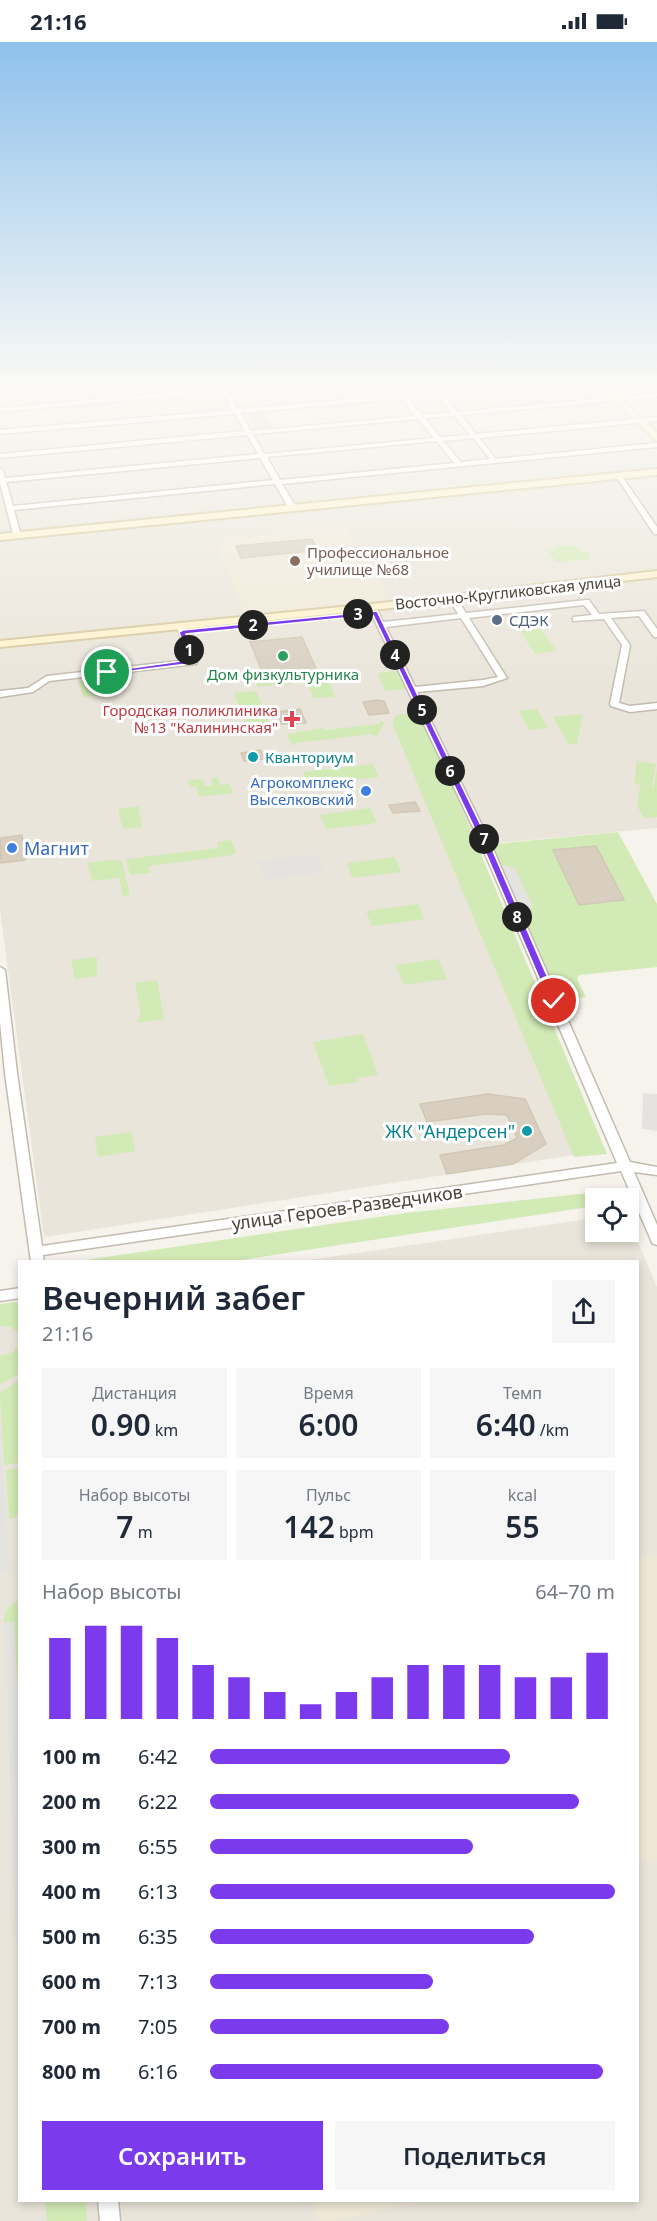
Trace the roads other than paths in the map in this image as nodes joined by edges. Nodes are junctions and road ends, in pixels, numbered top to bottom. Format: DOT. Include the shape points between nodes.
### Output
graph roads {
  1 [pos="4,484"];
  2 [pos="250,484"];
  3 [pos="278,484"];
  4 [pos="538,484"];
  5 [pos="625,484"];
  6 [pos="292,507"];
  7 [pos="10,508"];
  8 [pos="657,532"];
  9 [pos="17,536"];
  10 [pos="0,537"];
  11 [pos="657,574"];
  12 [pos="657,581"];
  13 [pos="628,582"];
  14 [pos="456,604"];
  15 [pos="375,613"];
  16 [pos="463,616"];
  17 [pos="602,617"];
  18 [pos="576,619"];
  19 [pos="381,625"];
  20 [pos="182,629"];
  21 [pos="657,634"];
  22 [pos="0,644"];
  23 [pos="0,650"];
  24 [pos="414,690"];
  25 [pos="0,694"];
  26 [pos="657,705"];
  27 [pos="0,970"];
  28 [pos="626,1166"];
  29 [pos="657,1171"];
  30 [pos="657,1240"];
  31 [pos="38,1256"];
  32 [pos="18,1293"];
  33 [pos="0,1296"];
  34 [pos="108,2202"];
  35 [pos="110,2221"];
  1 -- 7 [label="street"];
  2 -- 7 [label="street"];
  3 -- 6 [label="street"];
  4 -- 6 [label="street"];
  5 -- 8 [label="street" via="647,511"];
  6 -- 9 [label="street"];
  7 -- 9 [label="street"];
  9 -- 10 [label="street"];
  11 -- 13 [label="street, Восточно-Кругликовская улица"];
  12 -- 13 [label="street, Восточно-Кругликовская улица"];
  13 -- 14 [label="street, Восточно-Кругликовская улица"];
  13 -- 20 [label="street, Восточно-Кругликовская улица"];
  14 -- 15 [label="street, Восточно-Кругликовская улица"];
  14 -- 16 [label="street"];
  15 -- 19 [label="street"];
  15 -- 20 [label="street, Восточно-Кругликовская улица"];
  16 -- 17 [label="street" via="586,602"];
  16 -- 19 [label="street"];
  16 -- 24 [label="street" via="503,678"];
  17 -- 18 [label="street"];
  17 -- 21 [label="street" via="641,613"];
  17 -- 26 [label="street" via="626,645 614,704 630,709"];
  19 -- 24 [label="street"];
  20 -- 22 [label="street, Восточно-Кругликовская улица"];
  20 -- 23 [label="street, Восточно-Кругликовская улица"];
  20 -- 25 [label="street" via="193,662 46,679 30,690"];
  24 -- 28 [label="street" via="485,842"];
  27 -- 31 [label="street"];
  28 -- 29 [label="street, улица Героев-Разведчиков"];
  28 -- 30 [label="street"];
  28 -- 31 [label="street, улица Героев-Разведчиков"];
  32 -- 33 [label="street"];
  34 -- 35 [label="street"];
}
